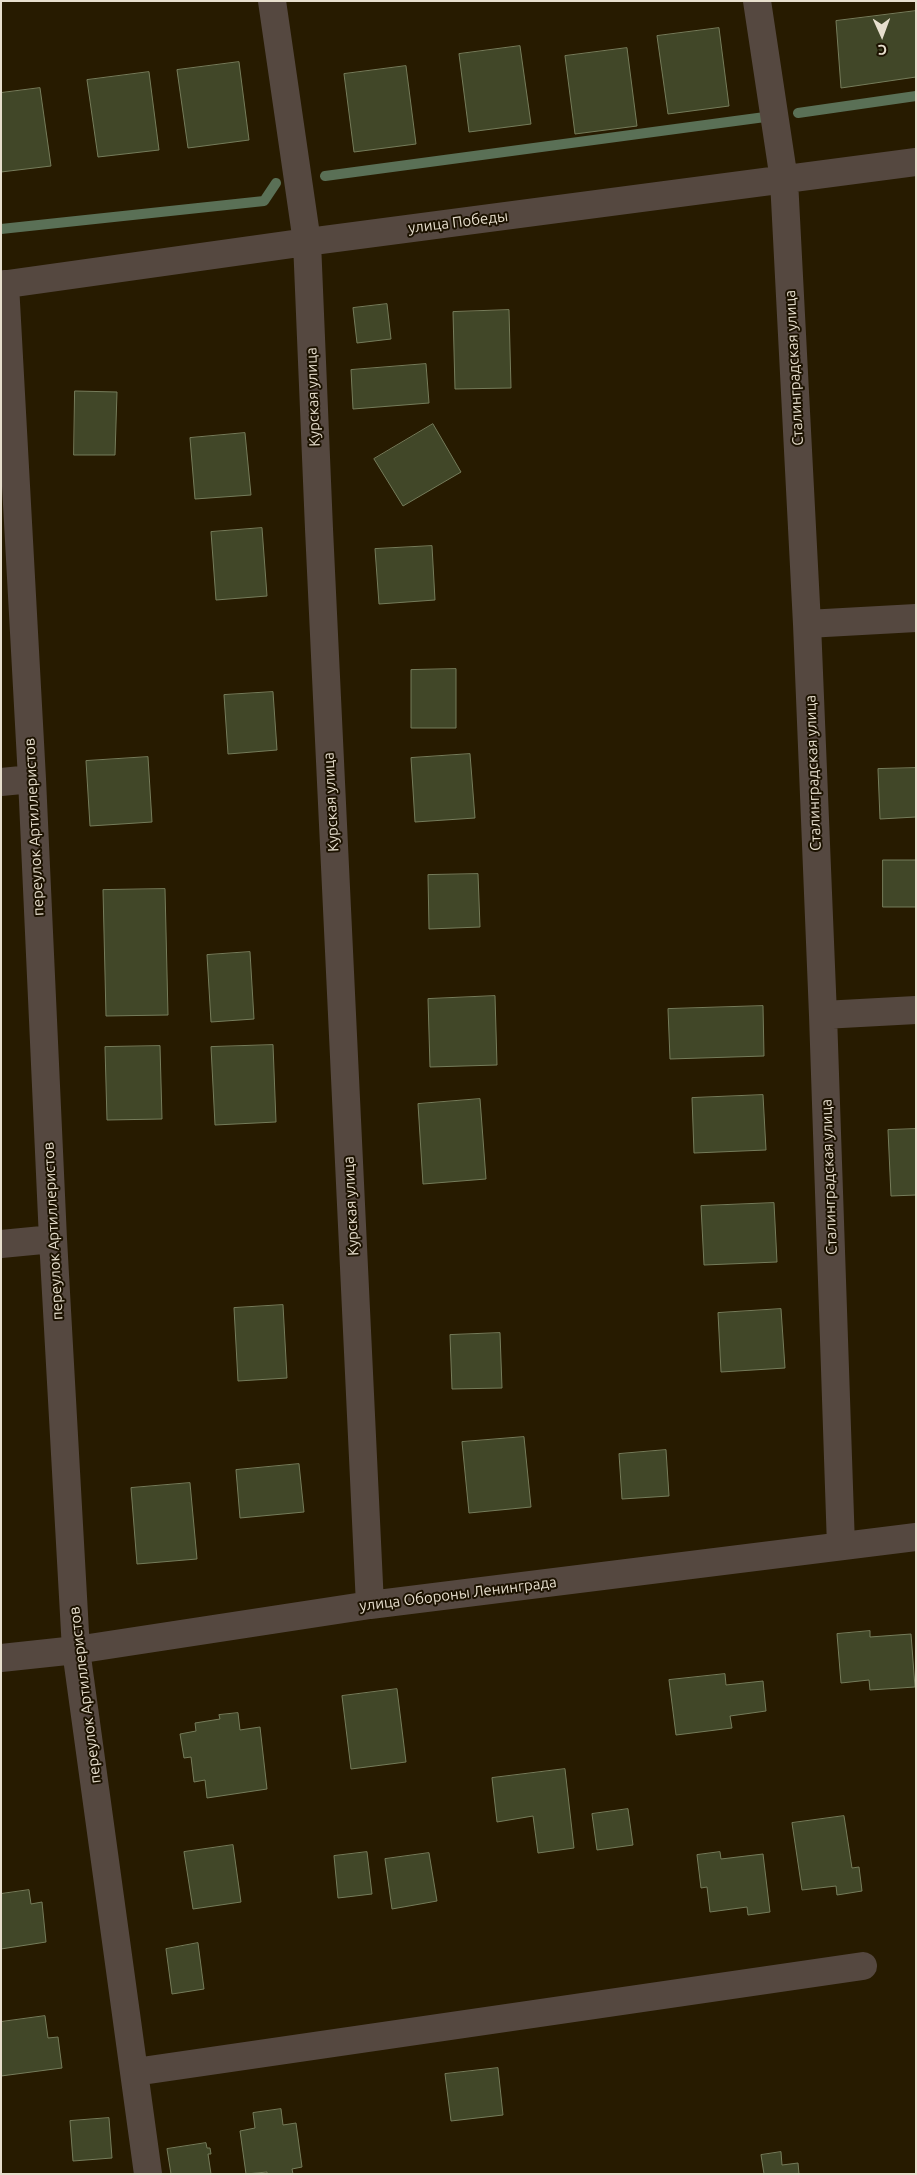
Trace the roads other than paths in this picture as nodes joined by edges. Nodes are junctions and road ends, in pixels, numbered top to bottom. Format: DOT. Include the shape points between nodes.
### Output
graph roads {
  1 [pos="272,1"];
  2 [pos="758,1"];
  3 [pos="916,162"];
  4 [pos="784,180"];
  5 [pos="307,242"];
  6 [pos="3,285"];
  7 [pos="916,618"];
  8 [pos="807,624"];
  9 [pos="32,779"];
  10 [pos="1,782"];
  11 [pos="916,1010"];
  12 [pos="824,1015"];
  13 [pos="53,1239"];
  14 [pos="1,1244"];
  15 [pos="916,1537"];
  16 [pos="840,1546"];
  17 [pos="370,1605"];
  18 [pos="76,1650"];
  19 [pos="1,1658"];
  20 [pos="862,1966"];
  21 [pos="134,2072"];
  22 [pos="148,2174"];
  1 -- 5 [label="street, Курская улица"];
  2 -- 4 [label="street, Сталинградская улица"];
  3 -- 4 [label="street, улица Победы"];
  4 -- 5 [label="street, улица Победы"];
  4 -- 8 [label="street, Сталинградская улица"];
  5 -- 6 [label="street, улица Победы"];
  5 -- 17 [label="street, Курская улица"];
  6 -- 9 [label="street, переулок Артиллеристов"];
  7 -- 8 [label="street"];
  8 -- 12 [label="street, Сталинградская улица"];
  9 -- 10 [label="street"];
  9 -- 13 [label="street, переулок Артиллеристов"];
  11 -- 12 [label="street"];
  12 -- 16 [label="street, Сталинградская улица"];
  13 -- 14 [label="street"];
  13 -- 18 [label="street, переулок Артиллеристов"];
  15 -- 16 [label="street, улица Обороны Ленинграда"];
  16 -- 17 [label="street, улица Обороны Ленинграда"];
  17 -- 18 [label="street, улица Обороны Ленинграда"];
  18 -- 19 [label="street, улица Обороны Ленинграда"];
  18 -- 21 [label="street, переулок Артиллеристов"];
  20 -- 21 [label="street"];
  21 -- 22 [label="street, переулок Артиллеристов"];
}
